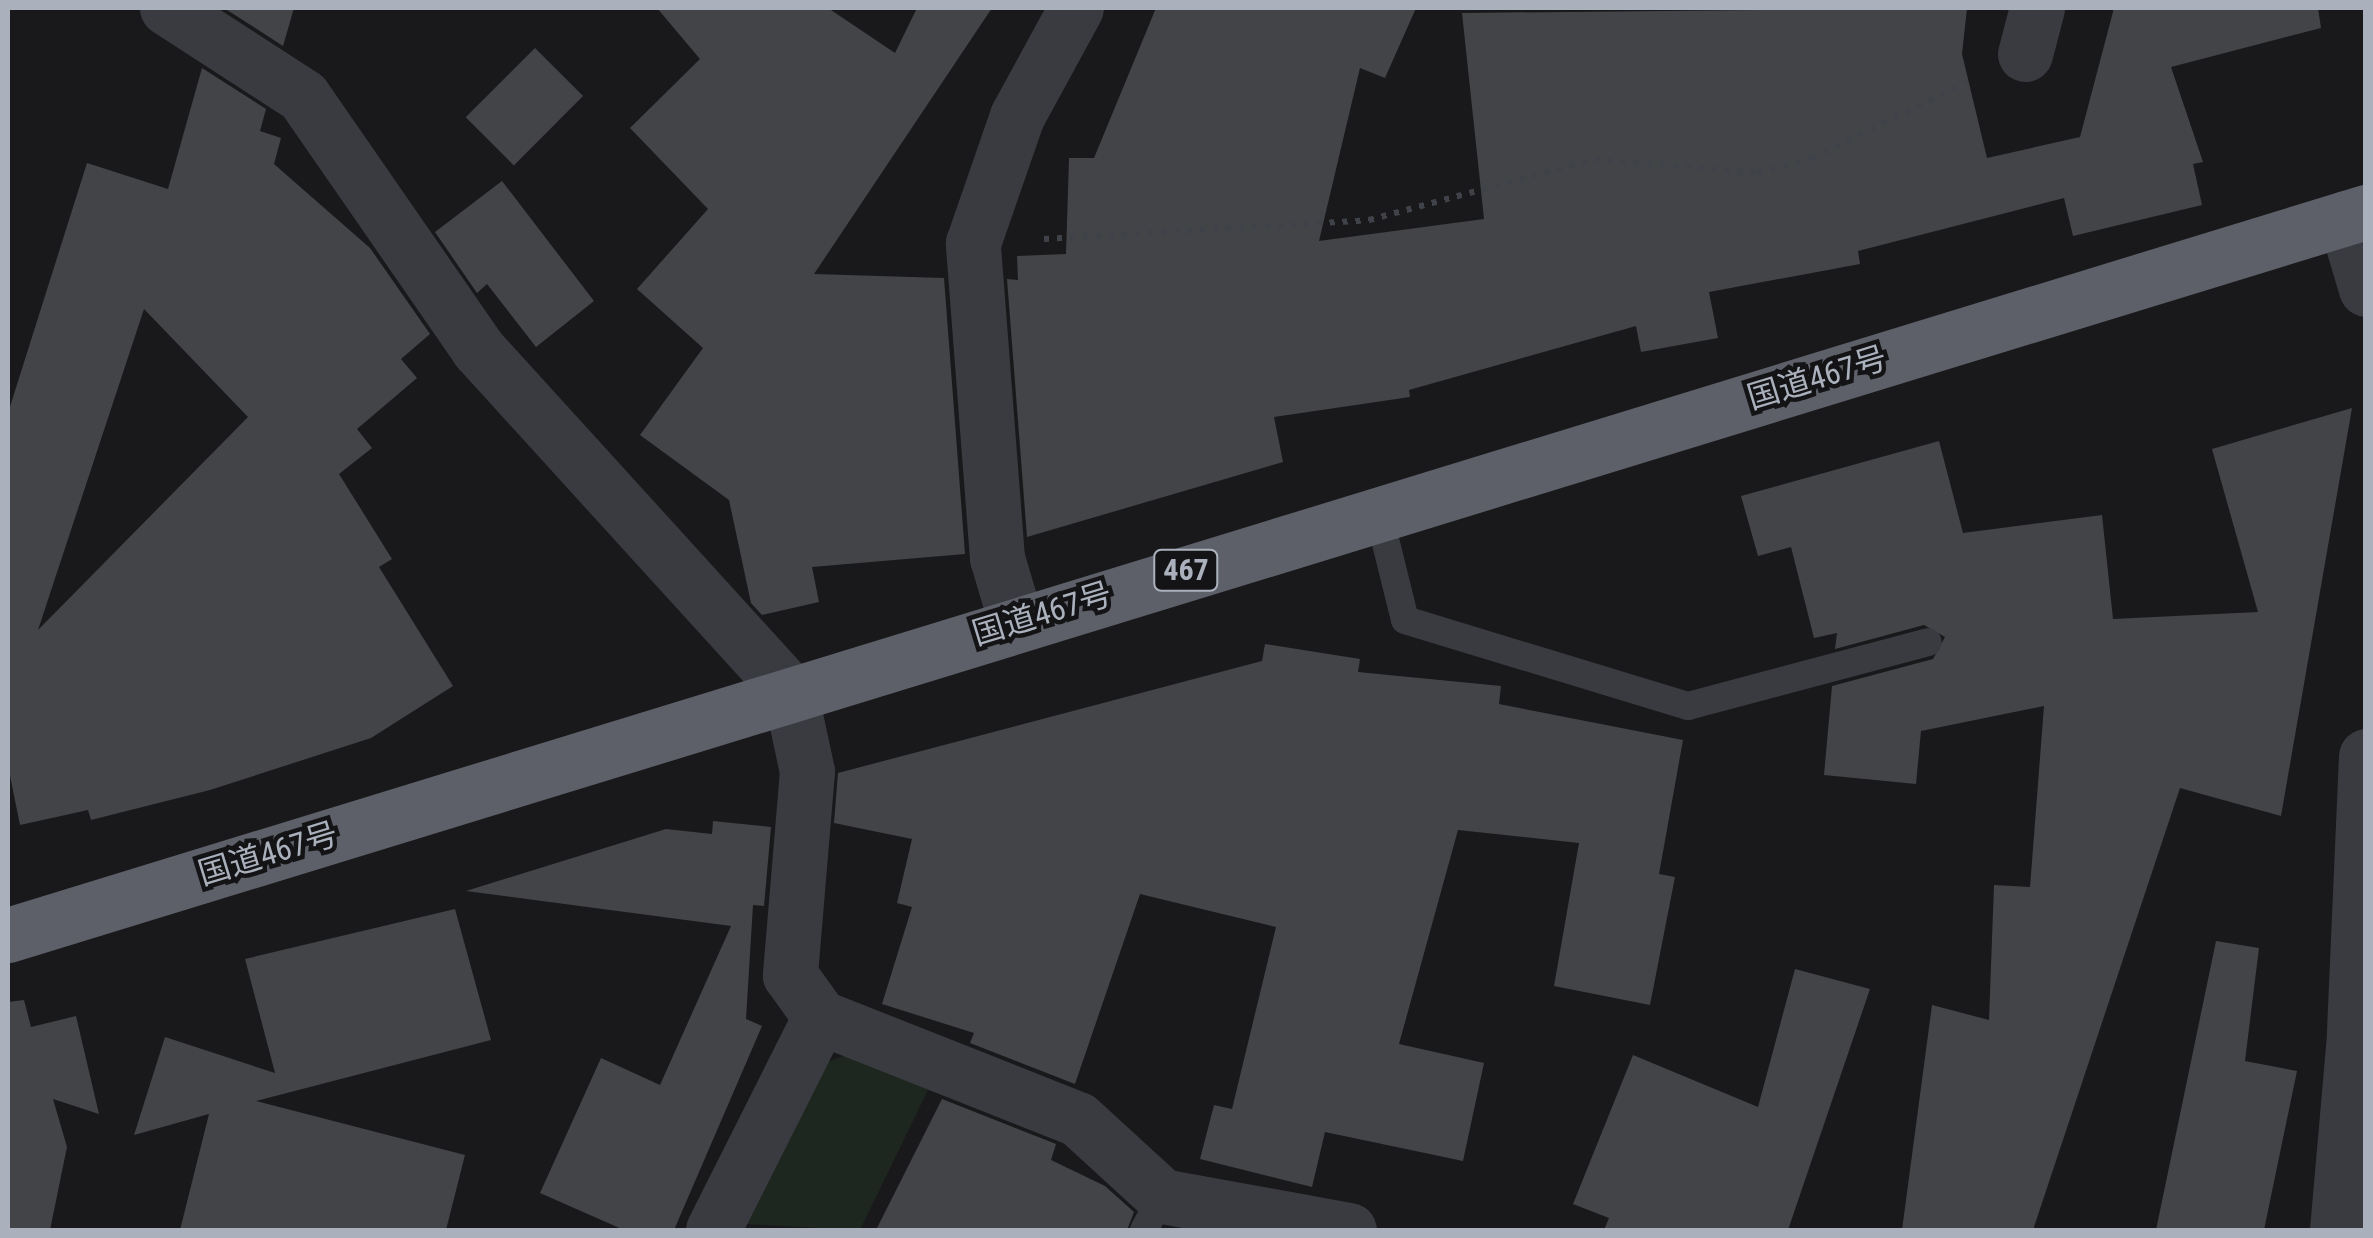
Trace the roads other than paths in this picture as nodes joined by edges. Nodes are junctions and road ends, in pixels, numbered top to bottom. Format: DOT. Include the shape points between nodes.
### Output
graph roads {
  1 [pos="166,8"];
  2 [pos="1076,8"];
  3 [pos="2356,215"];
  4 [pos="2366,290"];
  5 [pos="1378,512"];
  6 [pos="1016,622"];
  7 [pos="1928,642"];
  8 [pos="790,692"];
  9 [pos="2366,756"];
  10 [pos="8,934"];
  11 [pos="820,1018"];
  12 [pos="2360,1034"];
  13 [pos="1153,1214"];
  14 [pos="712,1230"];
  15 [pos="1350,1230"];
  16 [pos="2338,1230"];
  1 -- 8 [label="street" via="303,96 478,349"];
  2 -- 6 [label="street" via="1018,116 973,243 997,558"];
  3 -- 4 [label="street"];
  3 -- 5 [label="highway, 国道467号 / 467"];
  5 -- 6 [label="highway, 国道467号 / 467"];
  5 -- 7 [label="lane" via="1405,620 1688,706"];
  6 -- 8 [label="highway, 国道467号 / 467"];
  8 -- 10 [label="highway, 国道467号 / 467"];
  8 -- 11 [label="street" via="807,771 790,976"];
  9 -- 12 [label="street"];
  11 -- 13 [label="street" via="1078,1119"];
  11 -- 14 [label="street"];
  12 -- 16 [label="street"];
  13 -- 15 [label="street"];
}
